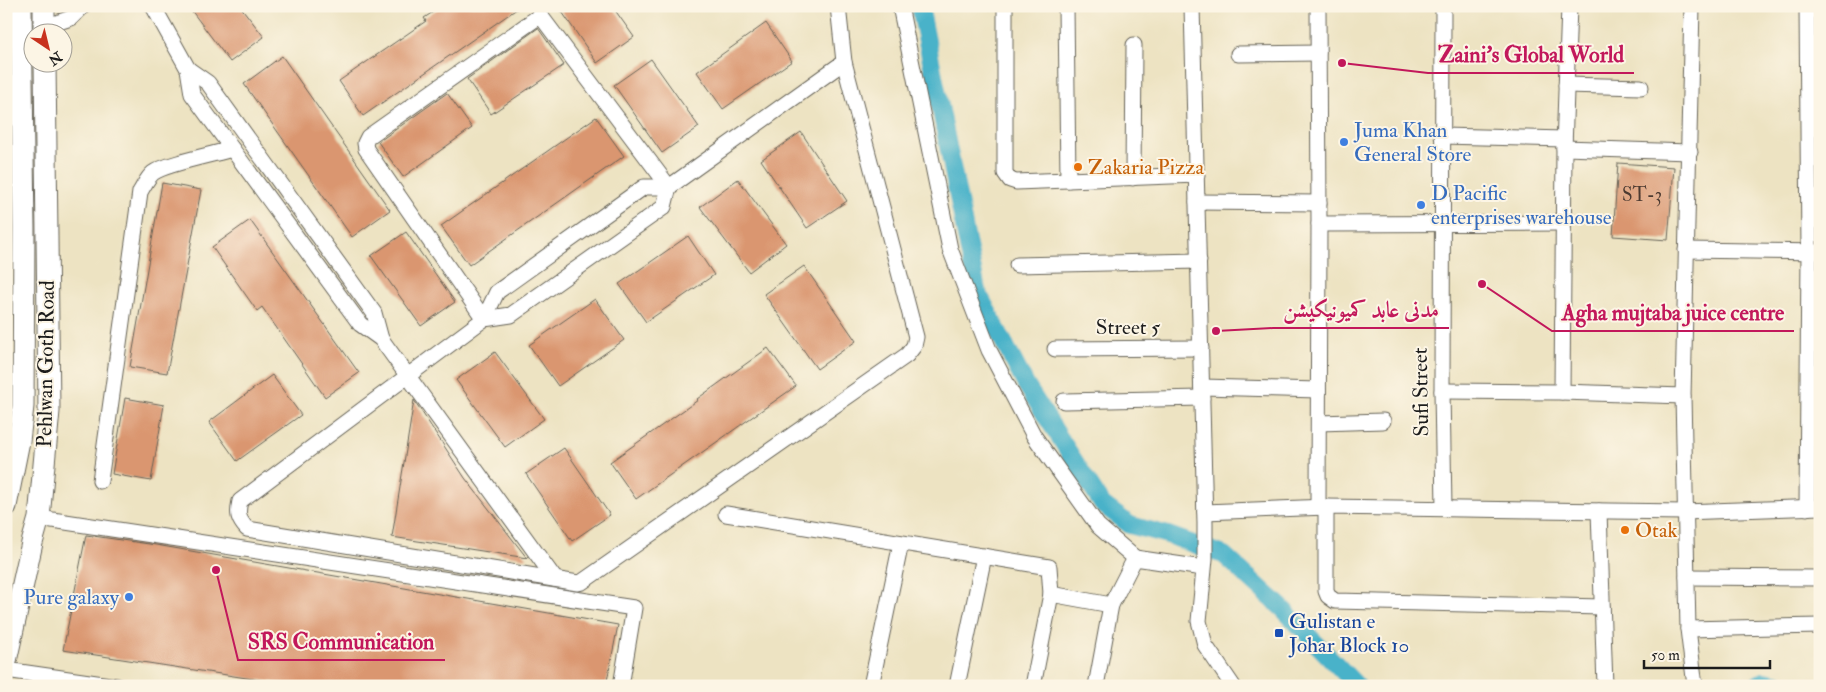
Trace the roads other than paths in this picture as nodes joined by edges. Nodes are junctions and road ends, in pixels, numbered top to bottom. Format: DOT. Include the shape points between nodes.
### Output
graph roads {
  1 [pos="21,6"];
  2 [pos="44,6"];
  3 [pos="84,6"];
  4 [pos="153,6"];
  5 [pos="838,6"];
  6 [pos="900,6"];
  7 [pos="1005,6"];
  8 [pos="1066,6"];
  9 [pos="1192,6"];
  10 [pos="1318,6"];
  11 [pos="1443,6"];
  12 [pos="1569,6"];
  13 [pos="1692,6"];
  14 [pos="1807,6"];
  15 [pos="44,22"];
  16 [pos="62,22"];
  17 [pos="1134,45"];
  18 [pos="1318,53"];
  19 [pos="1238,54"];
  20 [pos="844,62"];
  21 [pos="188,69"];
  22 [pos="45,72"];
  23 [pos="1566,85"];
  24 [pos="1641,87"];
  25 [pos="1442,136"];
  26 [pos="1564,143"];
  27 [pos="232,150"];
  28 [pos="1690,152"];
  29 [pos="1196,175"];
  30 [pos="1133,178"];
  31 [pos="1068,180"];
  32 [pos="669,187"];
  33 [pos="1197,202"];
  34 [pos="1319,203"];
  35 [pos="1442,222"];
  36 [pos="1563,223"];
  37 [pos="1320,224"];
  38 [pos="571,239"];
  39 [pos="1686,250"];
  40 [pos="1814,252"];
  41 [pos="587,261"];
  42 [pos="1199,261"];
  43 [pos="1017,265"];
  44 [pos="484,319"];
  45 [pos="381,339"];
  46 [pos="1201,348"];
  47 [pos="1055,349"];
  48 [pos="408,374"];
  49 [pos="1318,390"];
  50 [pos="1442,391"];
  51 [pos="1562,392"];
  52 [pos="1202,393"];
  53 [pos="1684,396"];
  54 [pos="1064,401"];
  55 [pos="1383,421"];
  56 [pos="1319,423"];
  57 [pos="100,481"];
  58 [pos="6,506"];
  59 [pos="1322,507"];
  60 [pos="1444,508"];
  61 [pos="1814,508"];
  62 [pos="1599,510"];
  63 [pos="1684,512"];
  64 [pos="726,514"];
  65 [pos="1205,517"];
  66 [pos="39,518"];
  67 [pos="901,543"];
  68 [pos="984,556"];
  69 [pos="1135,558"];
  70 [pos="1204,563"];
  71 [pos="1686,577"];
  72 [pos="1820,578"];
  73 [pos="555,579"];
  74 [pos="1051,594"];
  75 [pos="1111,605"];
  76 [pos="1602,607"];
  77 [pos="1820,626"];
  78 [pos="1688,629"];
  79 [pos="6,661"];
  80 [pos="6,670"];
  81 [pos="117,686"];
  82 [pos="621,686"];
  83 [pos="871,686"];
  84 [pos="957,686"];
  85 [pos="1033,686"];
  86 [pos="1096,686"];
  87 [pos="1234,686"];
  88 [pos="1605,686"];
  89 [pos="1695,686"];
  1 -- 58 [label="main road, Pehlwan Goth Road" via="23,406"];
  2 -- 15 [label="main road"];
  3 -- 16 [label="street"];
  4 -- 21 [label="street"];
  5 -- 20 [label="street"];
  6 -- 69 [label="street" via="950,249 989,350 1034,436 1098,526"];
  7 -- 31 [label="street" via="1005,173 1016,182"];
  8 -- 31 [label="street"];
  9 -- 29 [label="street"];
  10 -- 18 [label="street"];
  11 -- 25 [label="street, Sufi Street"];
  12 -- 23 [label="street"];
  13 -- 28 [label="street"];
  14 -- 40 [label="street"];
  17 -- 30 [label="street"];
  18 -- 19 [label="street"];
  18 -- 34 [label="street"];
  20 -- 32 [label="street"];
  20 -- 73 [label="street" via="916,337 914,346 907,355 582,582 574,584"];
  21 -- 27 [label="street" via="192,94"];
  21 -- 45 [label="street" via="208,83 374,313"];
  22 -- 66 [label="main road, Pehlwan Goth Road" via="49,411"];
  23 -- 24 [label="street"];
  23 -- 26 [label="street"];
  25 -- 26 [label="street"];
  25 -- 35 [label="street, Sufi Street"];
  26 -- 28 [label="street"];
  26 -- 36 [label="street"];
  27 -- 45 [label="street" via="360,324"];
  27 -- 57 [label="street" via="154,172 140,192"];
  28 -- 39 [label="street"];
  29 -- 30 [label="street"];
  29 -- 33 [label="street"];
  30 -- 31 [label="street"];
  32 -- 38 [label="street" via="644,187"];
  32 -- 41 [label="street" via="664,207"];
  32 -- 44 [label="street" via="543,19 538,18 376,131 364,143 366,149"];
  33 -- 34 [label="street"];
  33 -- 42 [label="street"];
  34 -- 37 [label="street"];
  35 -- 36 [label="street"];
  35 -- 37 [label="street"];
  35 -- 50 [label="street, Sufi Street"];
  36 -- 51 [label="street"];
  37 -- 49 [label="street"];
  38 -- 41 [label="street"];
  38 -- 44 [label="street" via="496,292"];
  39 -- 40 [label="street"];
  39 -- 53 [label="street"];
  40 -- 61 [label="street"];
  41 -- 44 [label="street" via="512,315"];
  42 -- 43 [label="street"];
  42 -- 46 [label="street"];
  44 -- 48 [label="street"];
  45 -- 48 [label="street"];
  46 -- 47 [label="street, Street 5"];
  46 -- 52 [label="street"];
  48 -- 73 [label="street"];
  48 -- 73 [label="street" via="240,501 238,520 247,529"];
  49 -- 52 [label="street"];
  49 -- 56 [label="street"];
  50 -- 51 [label="street"];
  50 -- 60 [label="street, Sufi Street"];
  51 -- 53 [label="street"];
  52 -- 54 [label="street"];
  52 -- 65 [label="street"];
  53 -- 63 [label="street"];
  55 -- 56 [label="street"];
  56 -- 59 [label="street"];
  59 -- 60 [label="street"];
  59 -- 65 [label="street"];
  59 -- 76 [label="street" via="1326,591 1335,601"];
  60 -- 62 [label="street"];
  61 -- 63 [label="street"];
  62 -- 63 [label="street"];
  62 -- 76 [label="street"];
  63 -- 71 [label="street"];
  64 -- 67 [label="street"];
  65 -- 70 [label="street"];
  66 -- 79 [label="main road, Pehlwan Goth Road"];
  66 -- 82 [label="street" via="634,608"];
  67 -- 68 [label="street"];
  67 -- 83 [label="street"];
  68 -- 74 [label="street" via="1049,566"];
  68 -- 84 [label="street"];
  69 -- 70 [label="street"];
  69 -- 75 [label="street"];
  70 -- 87 [label="street" via="1199,621 1205,645"];
  71 -- 72 [label="street"];
  71 -- 78 [label="street"];
  74 -- 75 [label="street"];
  74 -- 85 [label="street"];
  75 -- 86 [label="street"];
  76 -- 88 [label="street"];
  77 -- 78 [label="street"];
  78 -- 89 [label="street"];
  80 -- 81 [label="street"];
}
